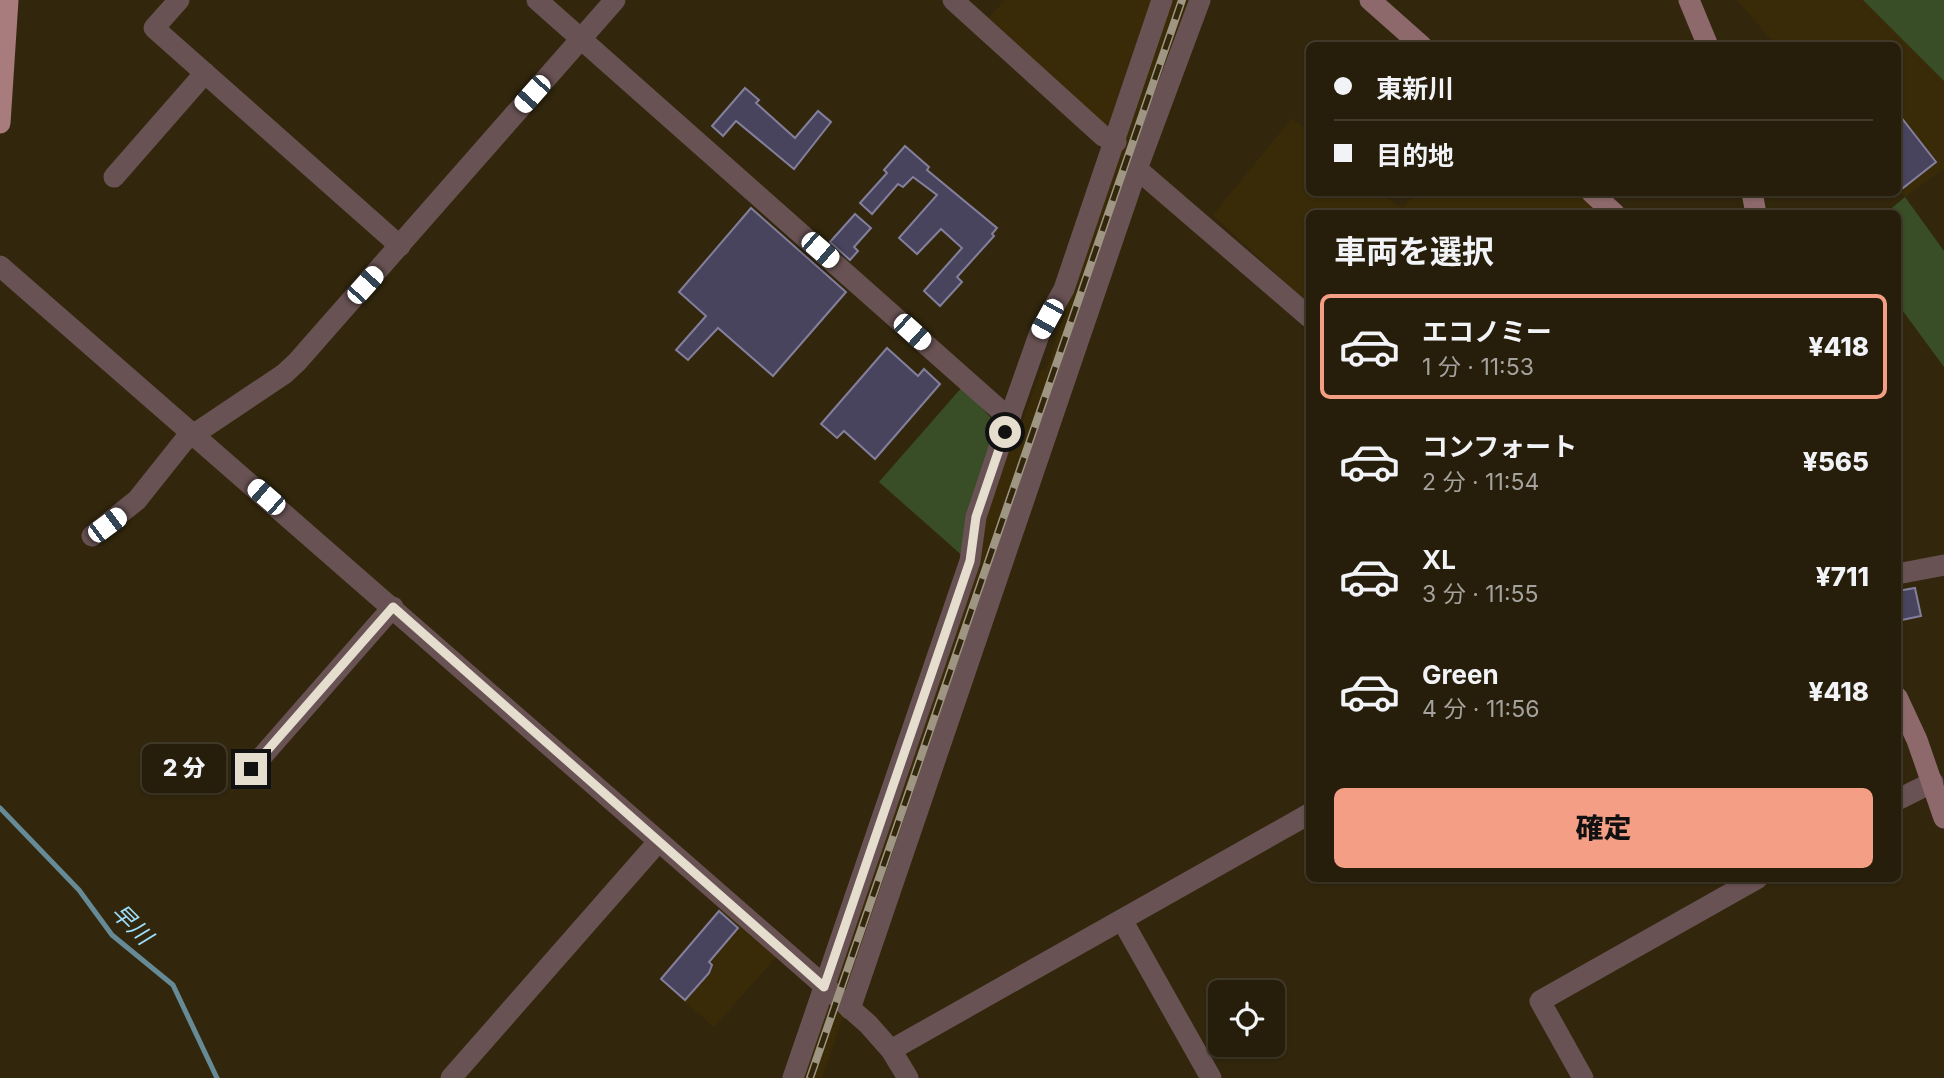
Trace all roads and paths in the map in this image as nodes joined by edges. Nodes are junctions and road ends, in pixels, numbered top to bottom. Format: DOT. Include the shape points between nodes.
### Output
graph roads {
  1 [pos="8,0"];
  2 [pos="179,0"];
  3 [pos="537,0"];
  4 [pos="615,0"];
  5 [pos="953,0"];
  6 [pos="1162,0"];
  7 [pos="1200,0"];
  8 [pos="1370,0"];
  9 [pos="1689,0"];
  10 [pos="581,39"];
  11 [pos="1417,42"];
  12 [pos="1707,42"];
  13 [pos="205,73"];
  14 [pos="0,122"];
  15 [pos="1116,142"];
  16 [pos="1137,169"];
  17 [pos="114,177"];
  18 [pos="1595,196"];
  19 [pos="1611,210"];
  20 [pos="400,246"];
  21 [pos="0,266"];
  22 [pos="1306,314"];
  23 [pos="1011,415"];
  24 [pos="194,434"];
  25 [pos="92,536"];
  26 [pos="1944,565"];
  27 [pos="1901,573"];
  28 [pos="393,607"];
  29 [pos="1901,706"];
  30 [pos="251,769"];
  31 [pos="1933,782"];
  32 [pos="1901,798"];
  33 [pos="1306,816"];
  34 [pos="1944,818"];
  35 [pos="658,842"];
  36 [pos="1751,882"];
  37 [pos="1122,920"];
  38 [pos="824,987"];
  39 [pos="850,1009"];
  40 [pos="891,1050"];
  41 [pos="451,1078"];
  42 [pos="793,1078"];
  43 [pos="908,1078"];
  44 [pos="1211,1078"];
  45 [pos="1583,1078"];
  1 -- 14 [label="main road"];
  2 -- 13 [label="street" via="154,28"];
  3 -- 10 [label="street"];
  4 -- 10 [label="street"];
  5 -- 15 [label="street" via="1103,136"];
  6 -- 15 [label="street"];
  7 -- 16 [label="street"];
  8 -- 11 [label="main road"];
  9 -- 12 [label="main road"];
  10 -- 20 [label="street"];
  10 -- 23 [label="street" via="1001,411"];
  13 -- 17 [label="street"];
  13 -- 20 [label="street"];
  15 -- 23 [label="street" via="1064,289 1040,332"];
  16 -- 22 [label="street"];
  16 -- 39 [label="street"];
  18 -- 19 [label="main road"];
  20 -- 24 [label="street" via="284,374"];
  21 -- 24 [label="street"];
  23 -- 38 [label="street" via="976,517 970,561"];
  24 -- 25 [label="street" via="137,500"];
  24 -- 28 [label="street"];
  26 -- 27 [label="street"];
  28 -- 30 [label="street"];
  28 -- 35 [label="street"];
  29 -- 31 [label="main road"];
  31 -- 32 [label="street"];
  31 -- 34 [label="main road"];
  33 -- 37 [label="street"];
  35 -- 38 [label="street"];
  35 -- 41 [label="street"];
  36 -- 45 [label="street" via="1541,1001"];
  37 -- 40 [label="street"];
  37 -- 44 [label="street"];
  38 -- 39 [label="street"];
  38 -- 42 [label="street"];
  39 -- 40 [label="street"];
  40 -- 43 [label="street"];
}
